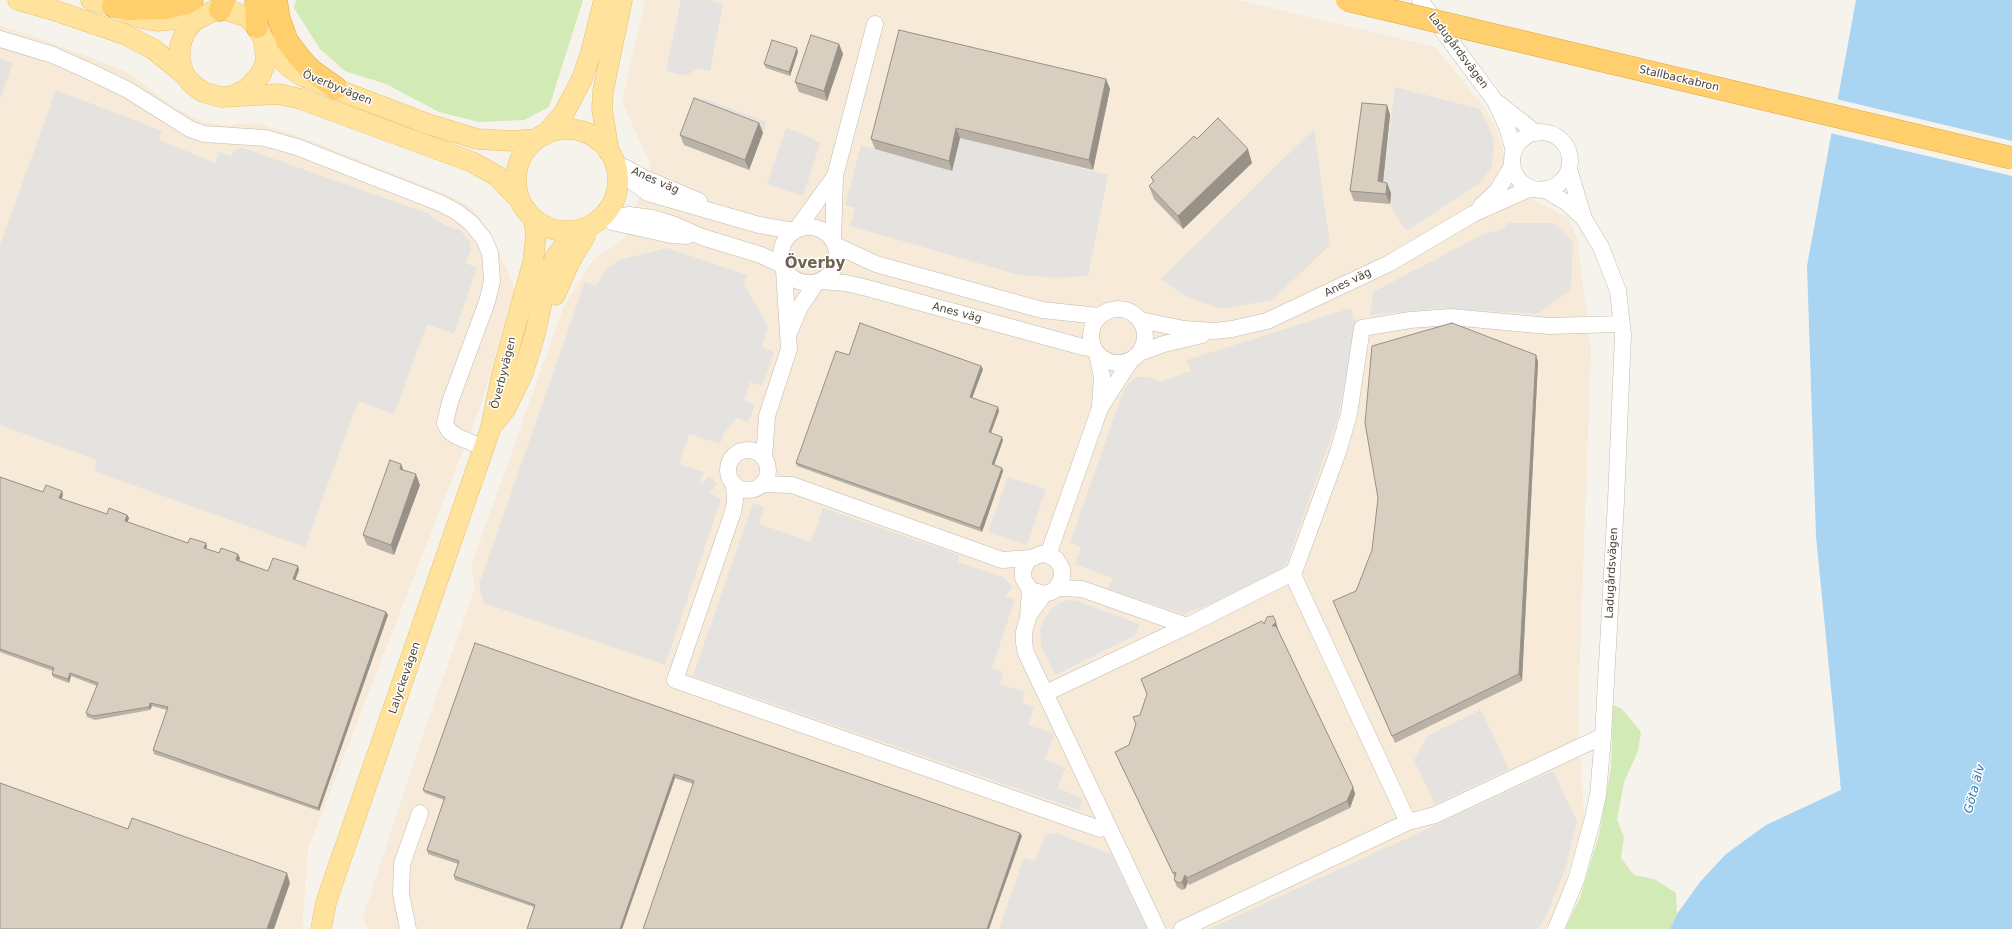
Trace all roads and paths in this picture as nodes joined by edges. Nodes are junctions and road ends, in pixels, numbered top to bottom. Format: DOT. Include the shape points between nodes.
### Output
graph roads {
  1 [pos="18,0"];
  2 [pos="91,0"];
  3 [pos="256,0"];
  4 [pos="276,0"];
  5 [pos="604,0"];
  6 [pos="622,0"];
  7 [pos="1347,0"];
  8 [pos="1420,0"];
  9 [pos="112,6"];
  10 [pos="209,7"];
  11 [pos="875,24"];
  12 [pos="261,34"];
  13 [pos="0,39"];
  14 [pos="184,74"];
  15 [pos="336,88"];
  16 [pos="235,95"];
  17 [pos="1495,101"];
  18 [pos="1536,133"];
  19 [pos="541,137"];
  20 [pos="612,156"];
  21 [pos="2012,158"];
  22 [pos="1513,159"];
  23 [pos="1569,169"];
  24 [pos="835,176"];
  25 [pos="1538,189"];
  26 [pos="519,199"];
  27 [pos="1473,214"];
  28 [pos="534,219"];
  29 [pos="1584,219"];
  30 [pos="588,226"];
  31 [pos="795,230"];
  32 [pos="834,242"];
  33 [pos="783,268"];
  34 [pos="818,282"];
  35 [pos="1099,316"];
  36 [pos="1140,320"];
  37 [pos="1622,324"];
  38 [pos="1215,331"];
  39 [pos="789,333"];
  40 [pos="1095,351"];
  41 [pos="1135,357"];
  42 [pos="1100,408"];
  43 [pos="767,416"];
  44 [pos="492,427"];
  45 [pos="484,448"];
  46 [pos="744,451"];
  47 [pos="766,460"];
  48 [pos="734,484"];
  49 [pos="792,486"];
  50 [pos="757,487"];
  51 [pos="733,512"];
  52 [pos="1048,555"];
  53 [pos="1030,558"];
  54 [pos="1002,560"];
  55 [pos="1062,569"];
  56 [pos="1292,574"];
  57 [pos="1039,587"];
  58 [pos="1082,589"];
  59 [pos="1187,626"];
  60 [pos="1046,694"];
  61 [pos="1603,736"];
  62 [pos="420,813"];
  63 [pos="1408,822"];
  64 [pos="1108,826"];
  65 [pos="321,929"];
  66 [pos="408,929"];
  67 [pos="1157,929"];
  68 [pos="1182,929"];
  69 [pos="1556,929"];
  1 -- 14 [label="main road, Överbyvägen" via="124,34 152,49"];
  2 -- 9 [label="main road"];
  3 -- 12 [label="highway"];
  4 -- 15 [label="highway" via="279,20 287,40 312,71"];
  5 -- 19 [label="main road, Överbyvägen" via="582,79 567,108"];
  6 -- 20 [label="main road, Överbyvägen" via="603,91 602,109"];
  7 -- 21 [label="highway, Stallbackabron, bridge"];
  8 -- 17 [label="street, Ladugårdsvägen"];
  9 -- 10 [label="highway" via="166,8 186,3"];
  10 -- 12 [label="main road, Överbyvägen" via="241,14"];
  10 -- 14 [label="main road" via="189,26 182,39 179,53"];
  11 -- 24 [label="street"];
  12 -- 15 [label="main road, Överbyvägen" via="288,66 319,84"];
  12 -- 16 [label="main road, Överbyvägen" via="266,54 261,74 247,90"];
  13 -- 45 [label="street" via="53,55 94,72 190,129 204,134 265,138 297,146 440,204 457,212 471,223 484,239 490,253 492,282 445,423 449,431 456,436"];
  14 -- 16 [label="main road, Överbyvägen" via="203,92 215,96"];
  15 -- 19 [label="main road, Överbyvägen" via="428,124 477,139 513,140"];
  16 -- 26 [label="main road, Överbyvägen" via="278,94 348,115 483,167 497,176"];
  17 -- 18 [label="street, Ladugårdsvägen"];
  17 -- 22 [label="street, Ladugårdsvägen" via="1507,128"];
  18 -- 22 [label="street" via="1526,136 1518,144"];
  18 -- 23 [label="street" via="1547,133 1560,139 1568,152"];
  19 -- 20 [label="main road, Överbyvägen" via="561,130 577,130 598,140"];
  19 -- 26 [label="main road, Överbyvägen" via="524,153 519,162 516,180"];
  20 -- 30 [label="main road, Överbyvägen" via="618,182 615,196 609,210"];
  20 -- 31 [label="street, Anes väg" via="642,177 693,197 722,213 759,225"];
  22 -- 25 [label="street" via="1518,179"];
  22 -- 27 [label="street, Anes väg" via="1496,191"];
  23 -- 25 [label="street" via="1560,183 1551,188"];
  23 -- 29 [label="street, Ladugårdsvägen"];
  24 -- 31 [label="street"];
  24 -- 32 [label="street"];
  25 -- 27 [label="street, Anes väg"];
  25 -- 29 [label="street, Ladugårdsvägen" via="1567,203"];
  26 -- 28 [label="main road, Överbyvägen"];
  27 -- 38 [label="street, Anes väg" via="1388,264 1301,306 1267,321 1232,330"];
  28 -- 30 [label="main road, Överbyvägen" via="553,229"];
  28 -- 44 [label="main road, Överbyvägen" via="535,256 502,374"];
  29 -- 37 [label="street, Ladugårdsvägen" via="1601,247 1618,291"];
  30 -- 33 [label="street" via="622,224 670,235 702,237 761,255"];
  30 -- 44 [label="main road, Överbyvägen" via="555,258 546,282 535,334 516,388"];
  31 -- 32 [label="street" via="817,228 823,230"];
  31 -- 33 [label="street" via="782,246 780,256"];
  32 -- 34 [label="street" via="837,253 835,266 828,276"];
  32 -- 35 [label="street" via="876,264 1042,310"];
  33 -- 34 [label="street" via="795,280 809,284"];
  33 -- 39 [label="street"];
  34 -- 39 [label="street" via="800,307"];
  34 -- 40 [label="street, Anes väg" via="846,283 867,288"];
  35 -- 36 [label="street" via="1117,309 1132,312"];
  35 -- 40 [label="street" via="1091,332"];
  36 -- 38 [label="street, Anes väg" via="1184,329"];
  36 -- 41 [label="street" via="1145,334 1142,348"];
  37 -- 56 [label="street" via="1549,326 1451,317 1362,328 1349,414"];
  37 -- 61 [label="street, Ladugårdsvägen" via="1616,501"];
  38 -- 41 [label="street, Anes väg" via="1164,344"];
  39 -- 43 [label="street" via="787,360"];
  40 -- 41 [label="street" via="1113,363"];
  40 -- 42 [label="street" via="1102,377"];
  41 -- 42 [label="street"];
  42 -- 52 [label="street"];
  43 -- 46 [label="street"];
  43 -- 47 [label="street"];
  44 -- 45 [label="main road, Lalyckevägen"];
  45 -- 65 [label="main road, Lalyckevägen" via="334,878"];
  46 -- 47 [label="street" via="756,452"];
  46 -- 48 [label="street" via="734,457 729,464 729,474"];
  47 -- 49 [label="street"];
  47 -- 50 [label="street" via="768,476"];
  48 -- 50 [label="street" via="742,489"];
  48 -- 51 [label="street"];
  49 -- 50 [label="street"];
  49 -- 54 [label="street"];
  50 -- 51 [label="street"];
  51 -- 64 [label="street" via="675,680 1100,829"];
  52 -- 53 [label="street"];
  52 -- 55 [label="street" via="1056,559"];
  53 -- 54 [label="street"];
  53 -- 57 [label="street" via="1024,567"];
  54 -- 57 [label="street"];
  55 -- 57 [label="street" via="1062,577"];
  55 -- 58 [label="street"];
  56 -- 59 [label="street"];
  56 -- 63 [label="street"];
  57 -- 58 [label="street"];
  57 -- 60 [label="street" via="1024,632 1024,643"];
  58 -- 59 [label="street"];
  59 -- 60 [label="street"];
  60 -- 64 [label="street"];
  61 -- 63 [label="street" via="1435,815"];
  61 -- 69 [label="street, Ladugårdsvägen" via="1598,795 1592,822 1576,880"];
  62 -- 66 [label="street" via="402,864 401,894"];
  63 -- 68 [label="street"];
  64 -- 67 [label="street"];
}
